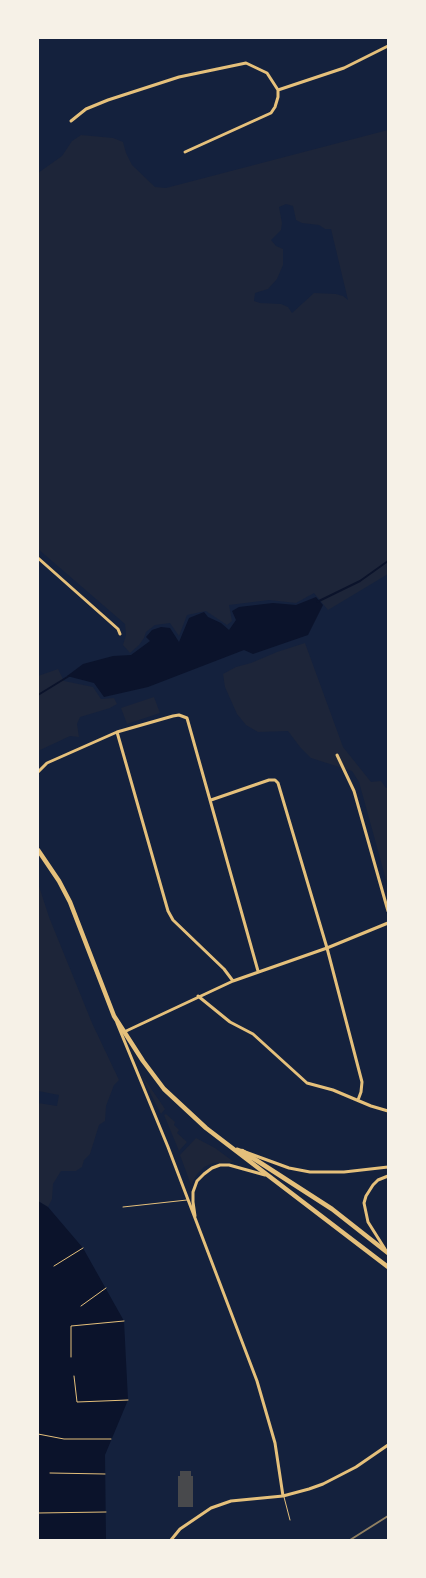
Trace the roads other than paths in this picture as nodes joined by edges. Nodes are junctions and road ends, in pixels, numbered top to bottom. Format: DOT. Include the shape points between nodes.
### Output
graph roads {
  1 [pos="388,46"];
  2 [pos="278,90"];
  3 [pos="72,121"];
  4 [pos="185,152"];
  5 [pos="38,558"];
  6 [pos="120,634"];
  7 [pos="117,732"];
  8 [pos="337,755"];
  9 [pos="38,772"];
  10 [pos="211,800"];
  11 [pos="38,850"];
  12 [pos="388,911"];
  13 [pos="388,923"];
  14 [pos="327,948"];
  15 [pos="258,971"];
  16 [pos="233,981"];
  17 [pos="198,996"];
  18 [pos="114,1016"];
  19 [pos="124,1032"];
  20 [pos="358,1100"];
  21 [pos="388,1111"];
  22 [pos="225,1142"];
  23 [pos="237,1149"];
  24 [pos="388,1167"];
  25 [pos="270,1176"];
  26 [pos="388,1176"];
  27 [pos="187,1200"];
  28 [pos="123,1207"];
  29 [pos="197,1224"];
  30 [pos="388,1252"];
  31 [pos="388,1267"];
  32 [pos="388,1445"];
  33 [pos="284,1496"];
  34 [pos="290,1520"];
  35 [pos="171,1540"];
  1 -- 2 [label="street" via="344,68"];
  2 -- 3 [label="street" via="267,73 246,63 179,77 108,100 86,109"];
  2 -- 4 [label="street" via="271,113"];
  5 -- 6 [label="street"];
  7 -- 9 [label="street" via="47,763"];
  7 -- 10 [label="street" via="179,715 188,719"];
  7 -- 16 [label="street" via="168,911"];
  8 -- 12 [label="street" via="354,791"];
  10 -- 14 [label="street" via="269,780 278,783"];
  10 -- 15 [label="street"];
  11 -- 18 [label="main road" via="70,902"];
  13 -- 14 [label="street"];
  14 -- 15 [label="street"];
  14 -- 20 [label="street" via="362,1082"];
  15 -- 16 [label="street"];
  16 -- 17 [label="street"];
  17 -- 19 [label="street"];
  17 -- 20 [label="street" via="230,1022 253,1034 307,1084"];
  18 -- 19 [label="main road"];
  18 -- 27 [label="street"];
  19 -- 22 [label="main road" via="164,1089"];
  20 -- 21 [label="street"];
  22 -- 23 [label="main road"];
  22 -- 25 [label="main road"];
  23 -- 24 [label="street" via="310,1172"];
  23 -- 30 [label="main road" via="332,1209"];
  25 -- 29 [label="street" via="229,1164 212,1168 197,1181 193,1192"];
  25 -- 31 [label="main road"];
  26 -- 30 [label="street" via="373,1185 364,1203 368,1222"];
  27 -- 28 [label="lane"];
  27 -- 29 [label="street"];
  29 -- 33 [label="street" via="261,1392 275,1443"];
  32 -- 33 [label="street" via="323,1484"];
  33 -- 34 [label="lane"];
  33 -- 35 [label="street" via="231,1501 211,1508 180,1529"];
}
